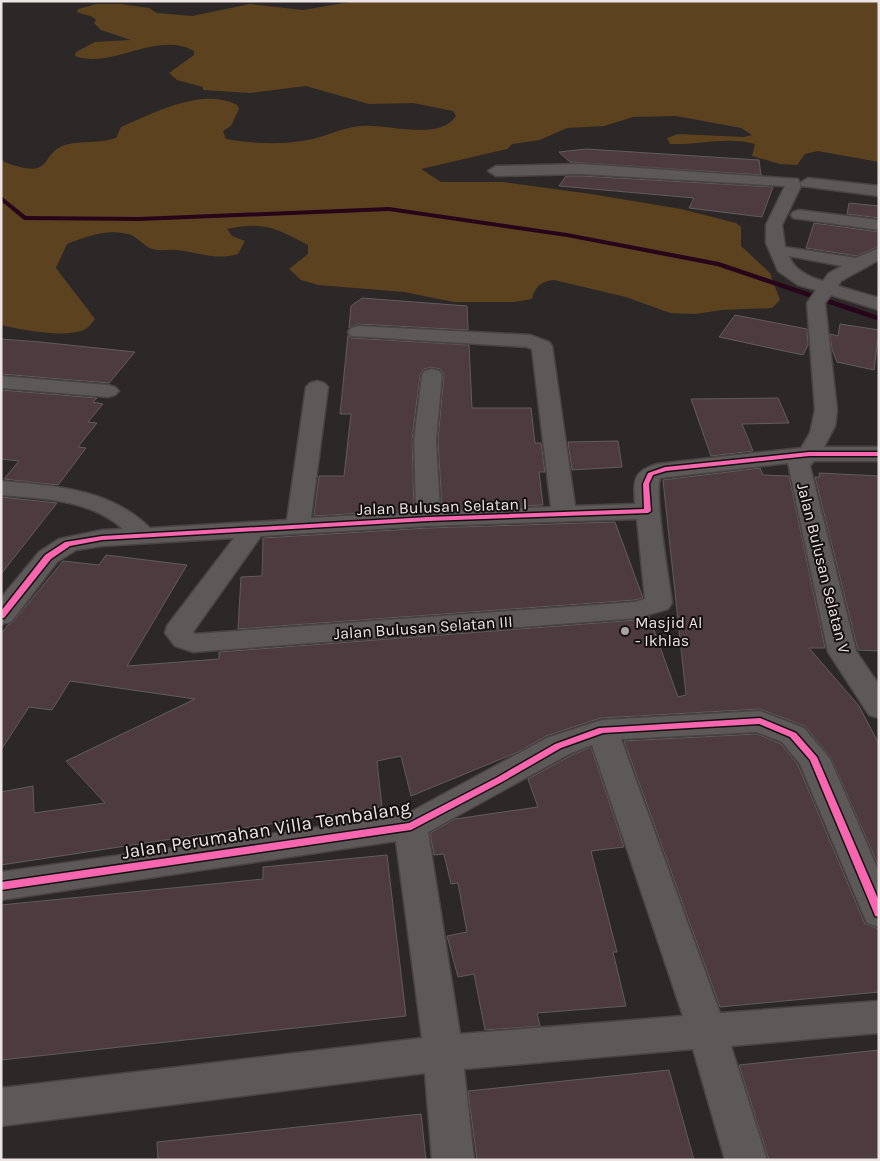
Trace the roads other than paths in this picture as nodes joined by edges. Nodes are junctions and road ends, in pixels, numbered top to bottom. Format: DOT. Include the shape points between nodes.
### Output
graph roads {
  1 [pos="496,171"];
  2 [pos="808,183"];
  3 [pos="879,191"];
  4 [pos="799,215"];
  5 [pos="879,225"];
  6 [pos="788,251"];
  7 [pos="879,253"];
  8 [pos="859,264"];
  9 [pos="821,295"];
  10 [pos="879,304"];
  11 [pos="358,332"];
  12 [pos="432,375"];
  13 [pos="1,382"];
  14 [pos="317,386"];
  15 [pos="108,391"];
  16 [pos="809,454"];
  17 [pos="879,454"];
  18 [pos="1,488"];
  19 [pos="648,511"];
  20 [pos="564,514"];
  21 [pos="428,519"];
  22 [pos="298,526"];
  23 [pos="254,529"];
  24 [pos="144,536"];
  25 [pos="13,585"];
  26 [pos="1,616"];
  27 [pos="879,708"];
  28 [pos="602,730"];
  29 [pos="411,826"];
  30 [pos="1,886"];
  31 [pos="879,913"];
  32 [pos="879,1017"];
  33 [pos="707,1030"];
  34 [pos="443,1053"];
  35 [pos="1,1107"];
  36 [pos="453,1160"];
  37 [pos="746,1160"];
  1 -- 9 [label="street" via="582,169 679,181 792,182 774,225 774,243 784,267"];
  2 -- 3 [label="street"];
  4 -- 5 [label="street"];
  6 -- 8 [label="street"];
  7 -- 8 [label="street"];
  8 -- 9 [label="street" via="835,276"];
  9 -- 10 [label="street"];
  9 -- 16 [label="street" via="826,428"];
  11 -- 20 [label="street" via="530,341 542,346"];
  12 -- 21 [label="street" via="425,440"];
  13 -- 15 [label="street"];
  14 -- 22 [label="street"];
  16 -- 17 [label="street"];
  16 -- 19 [label="street" via="666,469 650,474 646,484"];
  16 -- 27 [label="street, Jalan Bulusan Selatan V" via="798,465 842,652"];
  18 -- 24 [label="street" via="67,494 102,505 122,516"];
  19 -- 20 [label="street, Jalan Bulusan Selatan I"];
  19 -- 23 [label="street, Jalan Bulusan Selatan III" via="660,603 637,610 193,642 185,640 179,633 182,626"];
  20 -- 21 [label="street, Jalan Bulusan Selatan I"];
  21 -- 22 [label="street, Jalan Bulusan Selatan I"];
  22 -- 23 [label="street, Jalan Bulusan Selatan I"];
  23 -- 24 [label="street, Jalan Bulusan Selatan I"];
  24 -- 25 [label="street, Jalan Bulusan Selatan I" via="68,544"];
  25 -- 26 [label="street, Jalan Bulusan Selatan I"];
  28 -- 29 [label="street, Jalan Perumahan Villa Tembalang" via="558,746"];
  28 -- 31 [label="street, Jalan Perumahan Villa Tembalang" via="760,721 793,735 814,759"];
  28 -- 33 [label="street"];
  29 -- 30 [label="street, Jalan Perumahan Villa Tembalang"];
  29 -- 34 [label="street"];
  32 -- 33 [label="street"];
  33 -- 34 [label="street"];
  33 -- 37 [label="street"];
  34 -- 35 [label="street"];
  34 -- 36 [label="street"];
}
